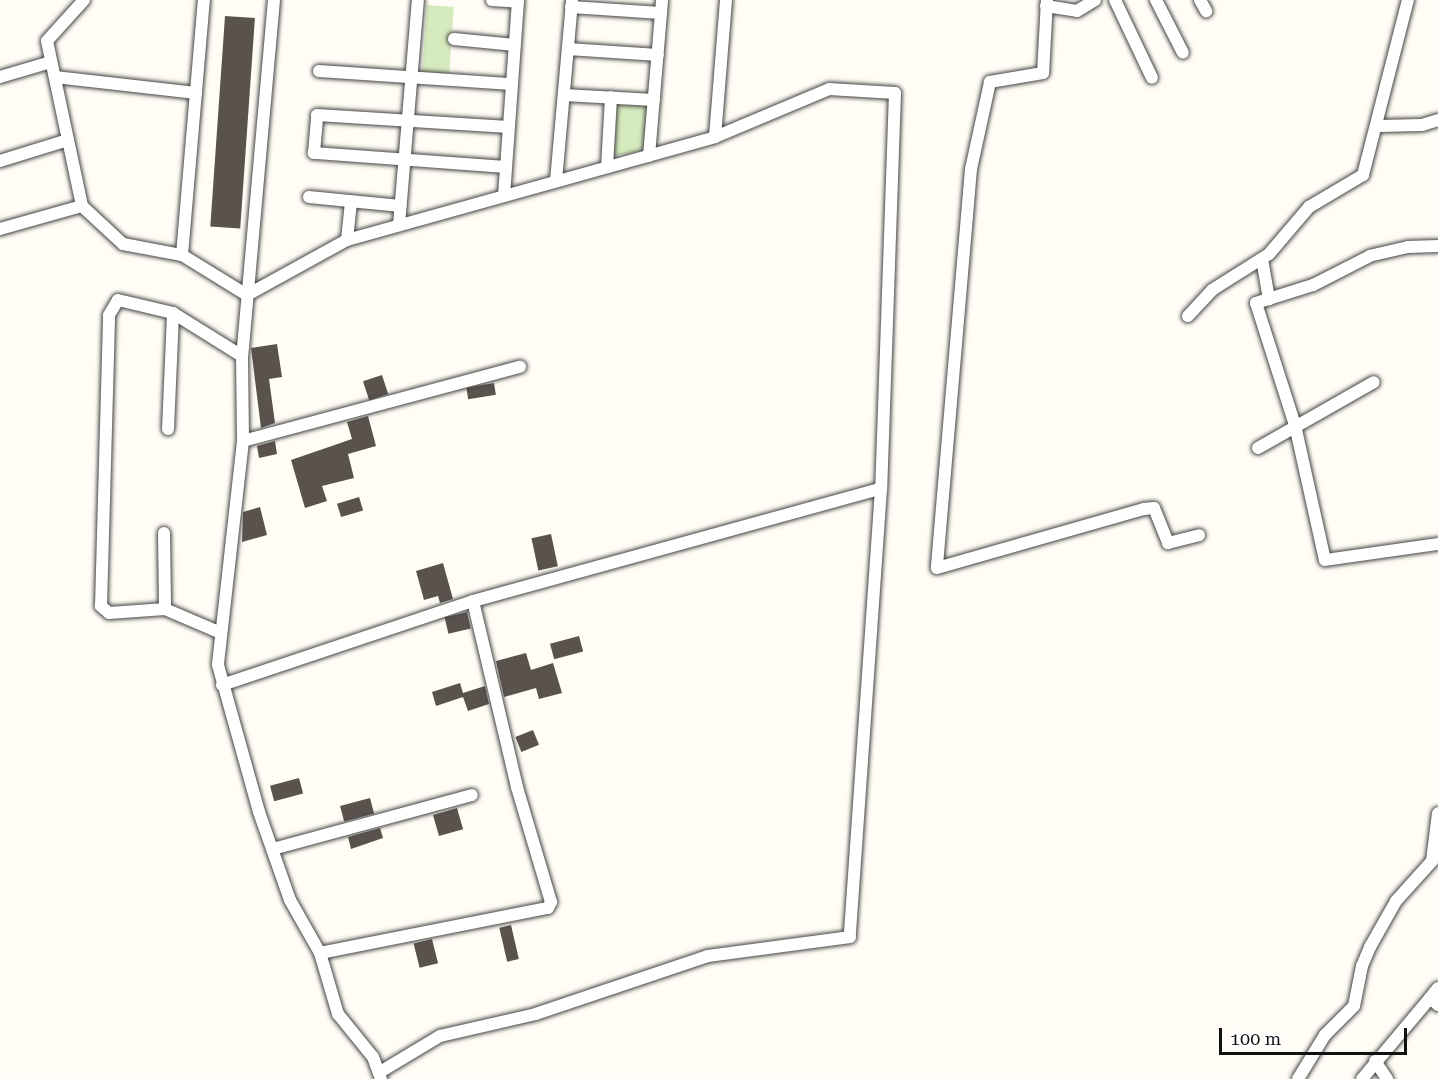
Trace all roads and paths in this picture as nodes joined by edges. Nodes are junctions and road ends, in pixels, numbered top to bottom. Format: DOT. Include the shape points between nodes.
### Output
graph roads {
  1 [pos="84,0"];
  2 [pos="204,0"];
  3 [pos="274,0"];
  4 [pos="418,0"];
  5 [pos="492,0"];
  6 [pos="662,0"];
  7 [pos="726,0"];
  8 [pos="1095,0"];
  9 [pos="1115,0"];
  10 [pos="1156,0"];
  11 [pos="1408,0"];
  12 [pos="518,1"];
  13 [pos="1046,3"];
  14 [pos="572,4"];
  15 [pos="661,13"];
  16 [pos="454,39"];
  17 [pos="515,45"];
  18 [pos="568,49"];
  19 [pos="1183,53"];
  20 [pos="658,56"];
  21 [pos="51,62"];
  22 [pos="320,71"];
  23 [pos="0,77"];
  24 [pos="54,77"];
  25 [pos="411,77"];
  26 [pos="1152,78"];
  27 [pos="512,84"];
  28 [pos="196,93"];
  29 [pos="564,95"];
  30 [pos="611,98"];
  31 [pos="654,100"];
  32 [pos="1438,120"];
  33 [pos="408,121"];
  34 [pos="1379,126"];
  35 [pos="509,127"];
  36 [pos="715,137"];
  37 [pos="68,140"];
  38 [pos="649,156"];
  39 [pos="405,159"];
  40 [pos="0,161"];
  41 [pos="506,167"];
  42 [pos="607,167"];
  43 [pos="556,182"];
  44 [pos="309,196"];
  45 [pos="504,196"];
  46 [pos="351,201"];
  47 [pos="82,206"];
  48 [pos="401,206"];
  49 [pos="399,225"];
  50 [pos="0,229"];
  51 [pos="347,240"];
  52 [pos="1438,246"];
  53 [pos="182,255"];
  54 [pos="1262,259"];
  55 [pos="247,295"];
  56 [pos="1269,299"];
  57 [pos="173,313"];
  58 [pos="1188,316"];
  59 [pos="242,356"];
  60 [pos="520,367"];
  61 [pos="1374,382"];
  62 [pos="1295,425"];
  63 [pos="168,429"];
  64 [pos="243,441"];
  65 [pos="1258,448"];
  66 [pos="881,489"];
  67 [pos="164,533"];
  68 [pos="1199,535"];
  69 [pos="1438,544"];
  70 [pos="473,601"];
  71 [pos="165,609"];
  72 [pos="221,633"];
  73 [pos="222,685"];
  74 [pos="471,795"];
  75 [pos="1438,813"];
  76 [pos="273,849"];
  77 [pos="320,953"];
  78 [pos="1435,997"];
  79 [pos="1376,1061"];
  80 [pos="381,1075"];
  81 [pos="1298,1079"];
  82 [pos="1362,1079"];
  83 [pos="1387,1079"];
  1 -- 21 [label="street" via="47,41"];
  2 -- 28 [label="street"];
  3 -- 55 [label="street"];
  4 -- 25 [label="street"];
  5 -- 12 [label="street"];
  6 -- 15 [label="street"];
  7 -- 36 [label="street"];
  8 -- 13 [label="street" via="1077,10"];
  9 -- 26 [label="street"];
  10 -- 19 [label="street"];
  11 -- 34 [label="street"];
  12 -- 17 [label="street"];
  13 -- 68 [label="street" via="1043,73 990,82 971,169 937,567 1144,509 1154,508 1168,543"];
  14 -- 15 [label="street"];
  14 -- 18 [label="street"];
  15 -- 20 [label="street"];
  16 -- 17 [label="street"];
  17 -- 27 [label="street"];
  18 -- 20 [label="street"];
  18 -- 29 [label="street"];
  20 -- 31 [label="street"];
  21 -- 23 [label="street"];
  21 -- 24 [label="street"];
  22 -- 25 [label="street"];
  24 -- 28 [label="street"];
  24 -- 37 [label="street"];
  25 -- 27 [label="street"];
  25 -- 33 [label="street"];
  27 -- 35 [label="street"];
  28 -- 53 [label="street"];
  29 -- 30 [label="street"];
  29 -- 43 [label="street"];
  30 -- 31 [label="street"];
  30 -- 42 [label="street"];
  31 -- 38 [label="street"];
  32 -- 34 [label="street" via="1422,125"];
  33 -- 35 [label="street"];
  33 -- 39 [label="street"];
  33 -- 39 [label="street" via="316,115 314,153"];
  34 -- 54 [label="street" via="1363,175 1309,207"];
  35 -- 41 [label="street"];
  36 -- 38 [label="street"];
  36 -- 66 [label="street" via="829,89 895,93"];
  37 -- 40 [label="street"];
  37 -- 47 [label="street"];
  38 -- 42 [label="street"];
  39 -- 41 [label="street"];
  39 -- 48 [label="street"];
  41 -- 45 [label="street"];
  42 -- 43 [label="street"];
  43 -- 45 [label="street"];
  44 -- 46 [label="street"];
  45 -- 49 [label="street"];
  46 -- 48 [label="street"];
  46 -- 51 [label="street"];
  47 -- 50 [label="street"];
  47 -- 53 [label="street" via="123,243"];
  48 -- 49 [label="street"];
  49 -- 51 [label="street"];
  51 -- 55 [label="street"];
  52 -- 56 [label="street" via="1408,247 1370,256 1313,285"];
  53 -- 55 [label="street"];
  54 -- 56 [label="street"];
  54 -- 58 [label="street" via="1212,290"];
  55 -- 59 [label="street"];
  56 -- 62 [label="street" via="1256,303"];
  57 -- 59 [label="street"];
  57 -- 63 [label="street"];
  57 -- 71 [label="street" via="118,300 109,315 105,352 101,606 109,613"];
  59 -- 64 [label="street"];
  60 -- 64 [label="street"];
  61 -- 62 [label="street"];
  62 -- 65 [label="street"];
  62 -- 69 [label="street" via="1325,560"];
  64 -- 72 [label="street"];
  66 -- 70 [label="street"];
  66 -- 80 [label="street" via="850,937 708,956 536,1014 440,1036"];
  67 -- 71 [label="street"];
  70 -- 73 [label="street"];
  70 -- 77 [label="street" via="517,787 551,902 548,908"];
  71 -- 72 [label="street"];
  72 -- 73 [label="street" via="218,665"];
  73 -- 76 [label="street"];
  74 -- 76 [label="street"];
  75 -- 81 [label="street" via="1432,861 1396,901 1362,966 1354,1006 1325,1035"];
  76 -- 77 [label="street" via="290,900"];
  77 -- 80 [label="street" via="338,1014"];
  78 -- 79 [label="street"];
  79 -- 82 [label="street"];
  79 -- 83 [label="street"];
}
